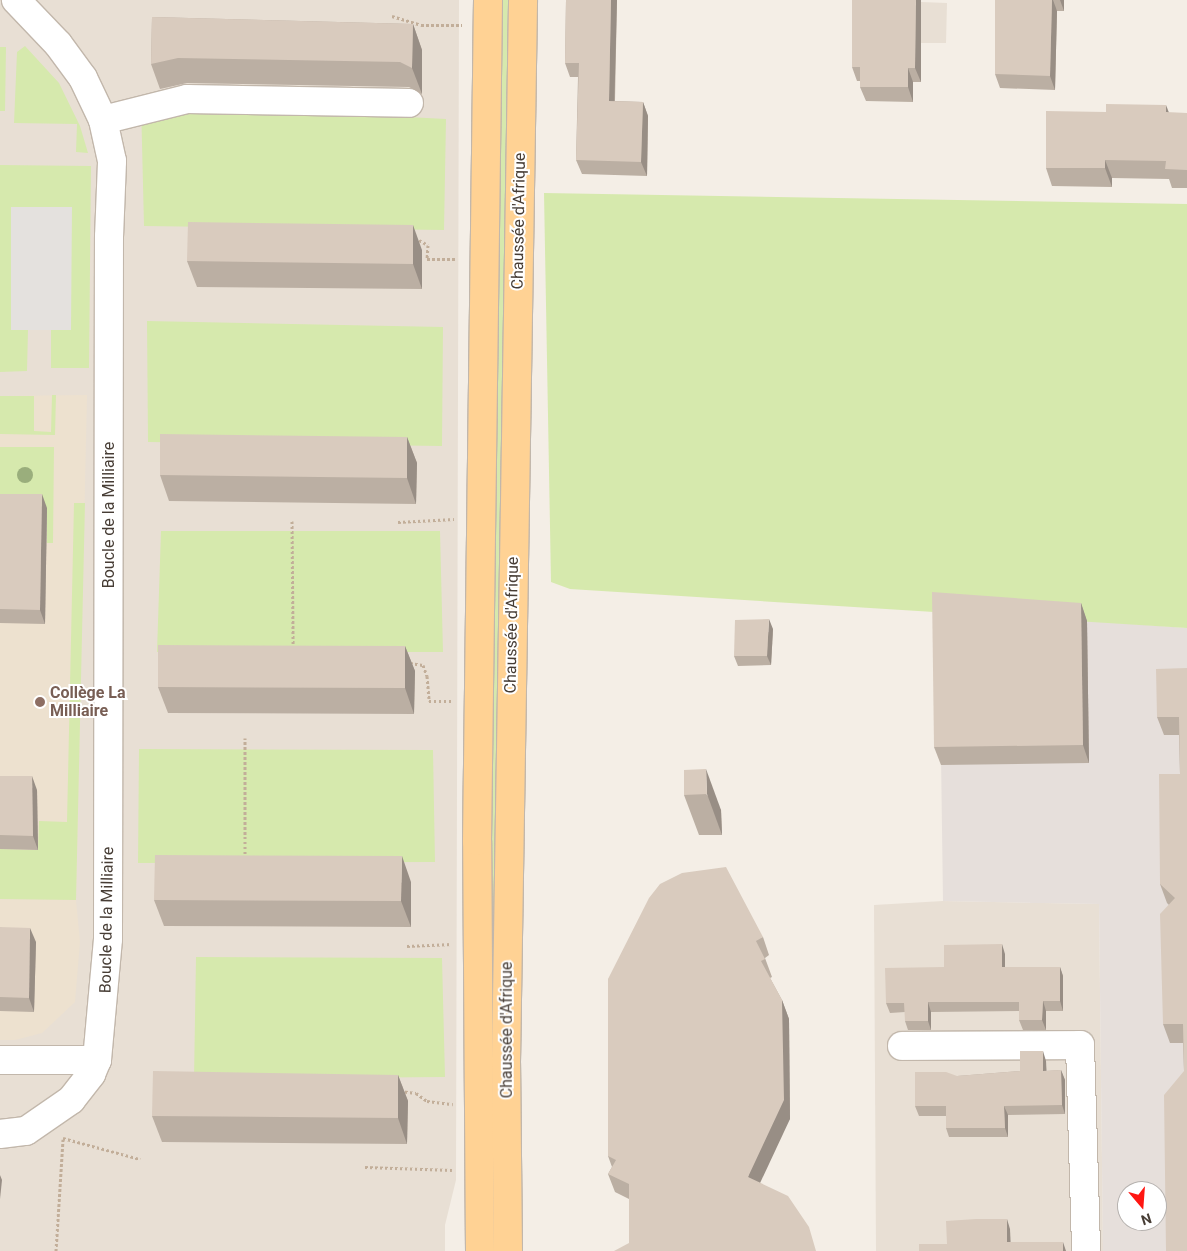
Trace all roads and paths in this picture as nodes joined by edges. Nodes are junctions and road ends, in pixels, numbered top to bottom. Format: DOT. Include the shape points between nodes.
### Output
graph roads {
  1 [pos="16,0"];
  2 [pos="488,0"];
  3 [pos="523,0"];
  4 [pos="392,16"];
  5 [pos="465,25"];
  6 [pos="409,103"];
  7 [pos="103,120"];
  8 [pos="419,240"];
  9 [pos="458,259"];
  10 [pos="457,519"];
  11 [pos="292,521"];
  12 [pos="398,522"];
  13 [pos="293,653"];
  14 [pos="410,663"];
  15 [pos="457,701"];
  16 [pos="245,738"];
  17 [pos="245,865"];
  18 [pos="456,944"];
  19 [pos="407,946"];
  20 [pos="902,1046"];
  21 [pos="0,1060"];
  22 [pos="97,1060"];
  23 [pos="397,1091"];
  24 [pos="456,1104"];
  25 [pos="63,1133"];
  26 [pos="0,1134"];
  27 [pos="63,1138"];
  28 [pos="140,1159"];
  29 [pos="365,1167"];
  30 [pos="456,1170"];
  31 [pos="56,1251"];
  32 [pos="480,1251"];
  33 [pos="508,1251"];
  34 [pos="1086,1251"];
  1 -- 7 [label="street, Boucle de la Milliaire" via="58,44 82,78"];
  2 -- 32 [label="main road, Chaussée d'Afrique" via="477,841"];
  3 -- 33 [label="main road, Chaussée d'Afrique" via="506,1062"];
  4 -- 5 [label="path" via="422,25"];
  6 -- 7 [label="street" via="187,99"];
  7 -- 22 [label="street, Boucle de la Milliaire" via="112,161 109,237 108,939"];
  8 -- 9 [label="path" via="428,245 427,259"];
  10 -- 12 [label="path"];
  11 -- 13 [label="path"];
  14 -- 15 [label="path" via="423,665 429,701"];
  16 -- 17 [label="path"];
  18 -- 19 [label="path"];
  20 -- 34 [label="street" via="1080,1045"];
  21 -- 22 [label="street"];
  22 -- 26 [label="street, Boucle de la Milliaire" via="71,1100 26,1131"];
  23 -- 24 [label="path" via="416,1093 427,1102"];
  25 -- 27 [label="path"];
  27 -- 28 [label="path"];
  27 -- 31 [label="path"];
  29 -- 30 [label="path"];
}
